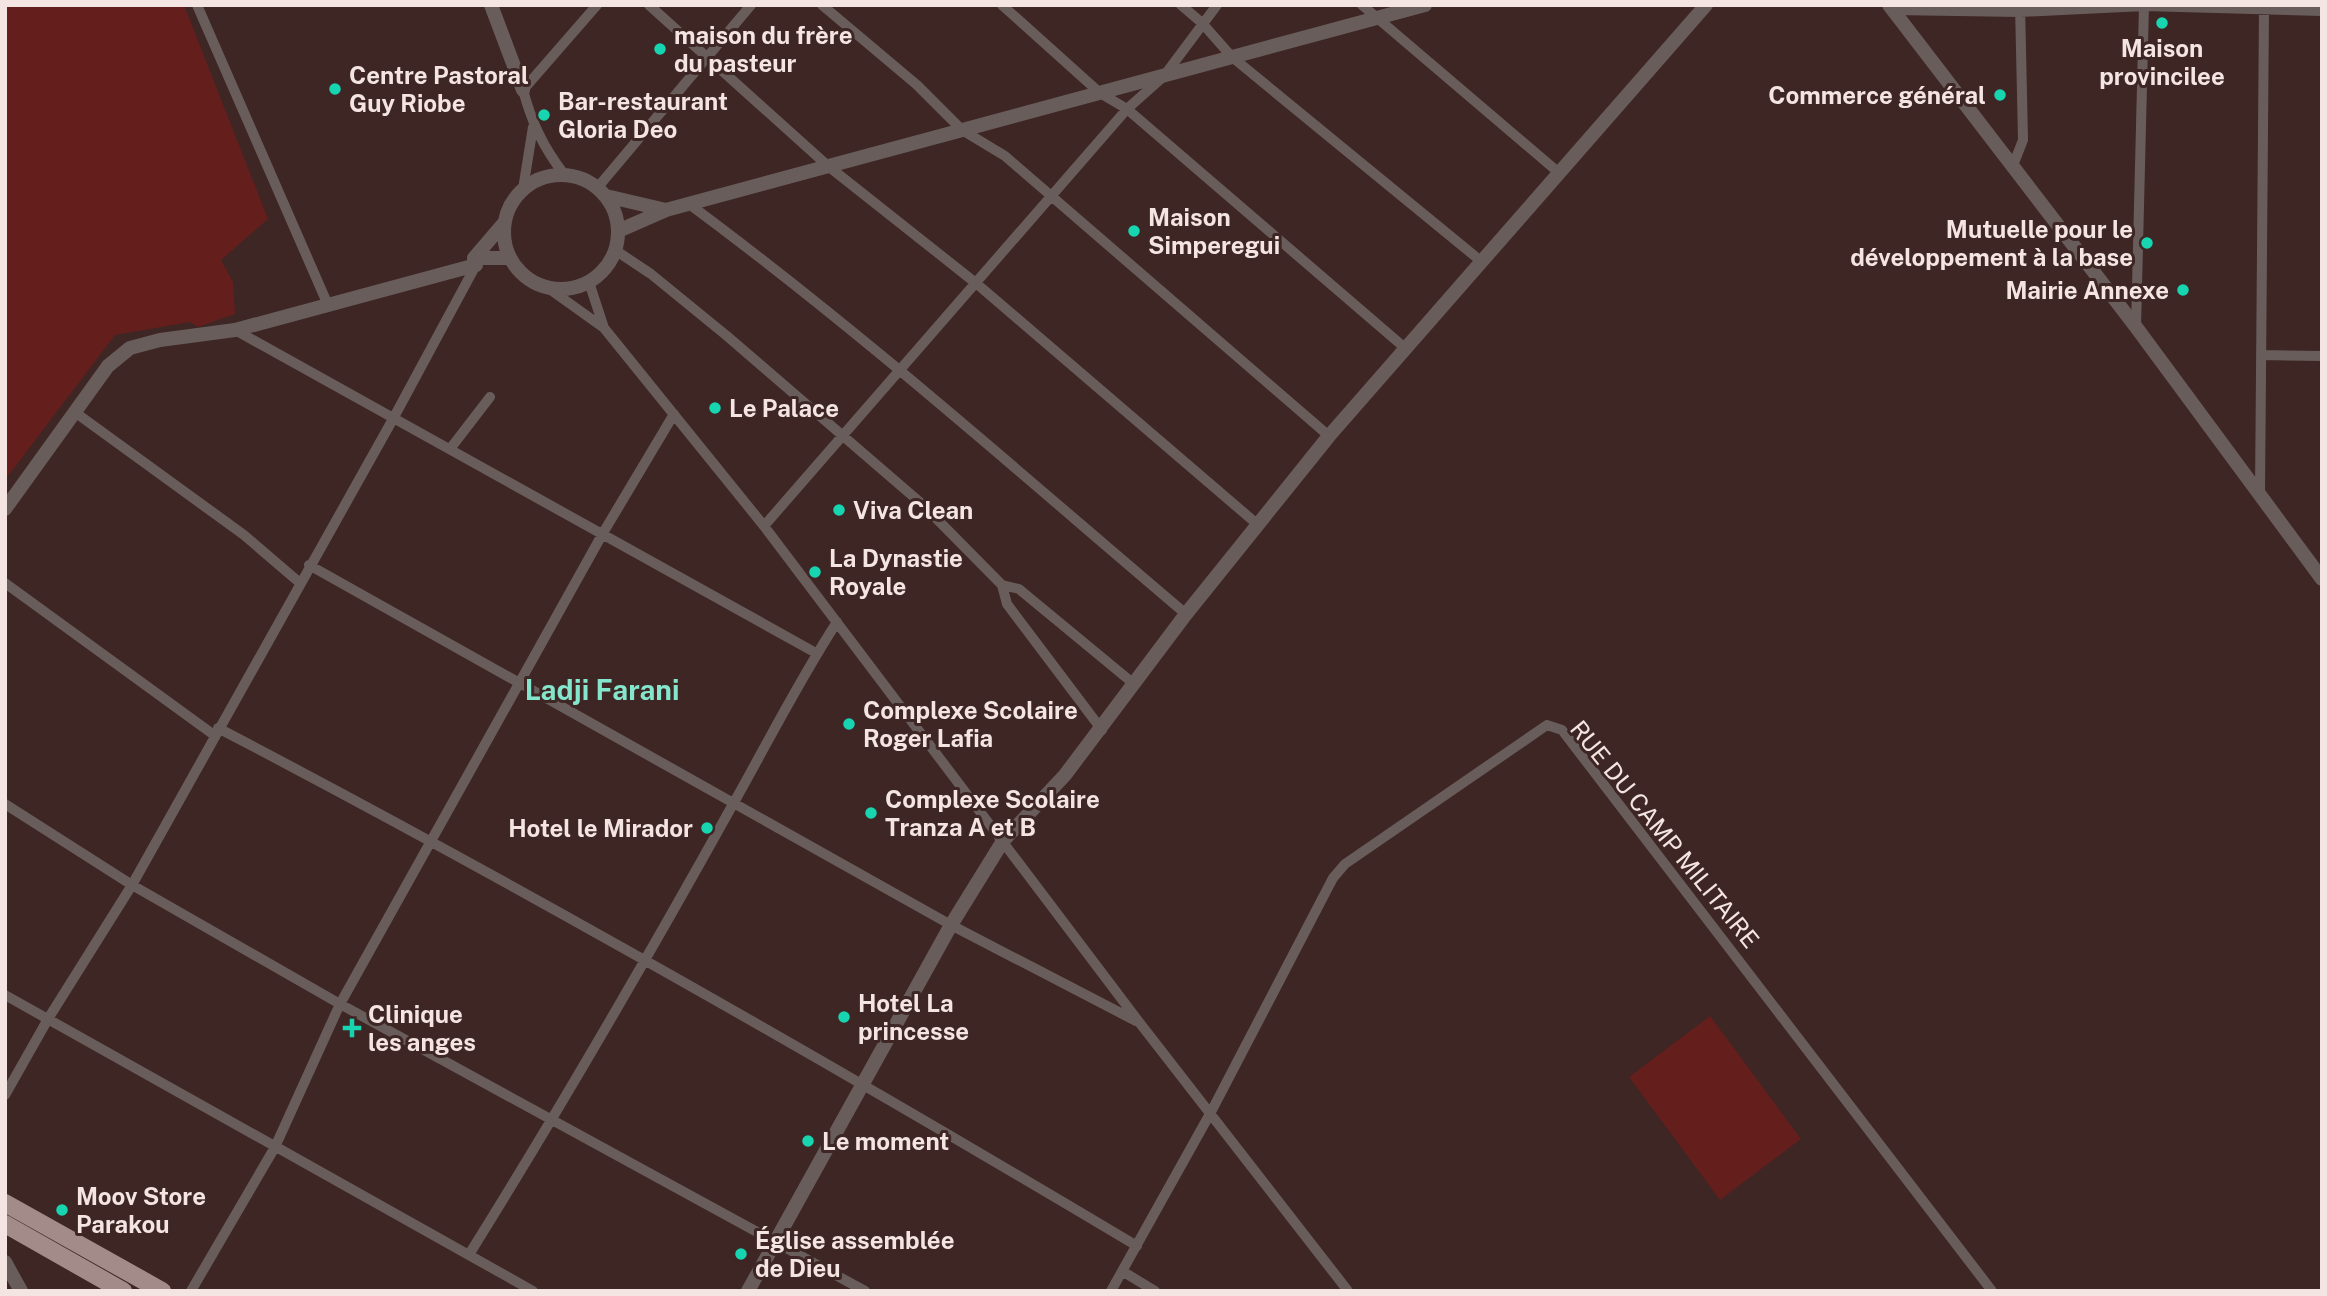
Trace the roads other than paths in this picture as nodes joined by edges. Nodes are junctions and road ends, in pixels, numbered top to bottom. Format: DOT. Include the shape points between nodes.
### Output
graph roads {
  1 [pos="198,5"];
  2 [pos="491,5"];
  3 [pos="597,5"];
  4 [pos="649,5"];
  5 [pos="751,5"];
  6 [pos="822,5"];
  7 [pos="1002,5"];
  8 [pos="1181,5"];
  9 [pos="1217,5"];
  10 [pos="1362,5"];
  11 [pos="1425,5"];
  12 [pos="1706,5"];
  13 [pos="2144,5"];
  14 [pos="1891,8"];
  15 [pos="2020,8"];
  16 [pos="2264,8"];
  17 [pos="2322,11"];
  18 [pos="1381,13"];
  19 [pos="1202,23"];
  20 [pos="1232,57"];
  21 [pos="708,58"];
  22 [pos="1164,76"];
  23 [pos="523,90"];
  24 [pos="1100,93"];
  25 [pos="1127,109"];
  26 [pos="533,127"];
  27 [pos="962,130"];
  28 [pos="828,166"];
  29 [pos="2012,168"];
  30 [pos="1558,172"];
  31 [pos="564,174"];
  32 [pos="523,189"];
  33 [pos="602,192"];
  34 [pos="1053,197"];
  35 [pos="689,204"];
  36 [pos="666,210"];
  37 [pos="504,223"];
  38 [pos="618,231"];
  39 [pos="615,250"];
  40 [pos="510,258"];
  41 [pos="475,262"];
  42 [pos="1482,262"];
  43 [pos="589,282"];
  44 [pos="977,284"];
  45 [pos="548,288"];
  46 [pos="328,305"];
  47 [pos="2136,327"];
  48 [pos="604,328"];
  49 [pos="235,330"];
  50 [pos="1405,348"];
  51 [pos="2261,355"];
  52 [pos="2322,356"];
  53 [pos="901,369"];
  54 [pos="490,397"];
  55 [pos="76,413"];
  56 [pos="674,414"];
  57 [pos="393,419"];
  58 [pos="845,435"];
  59 [pos="1329,436"];
  60 [pos="450,449"];
  61 [pos="2260,494"];
  62 [pos="5,509"];
  63 [pos="1257,524"];
  64 [pos="764,526"];
  65 [pos="603,533"];
  66 [pos="309,565"];
  67 [pos="2322,579"];
  68 [pos="5,583"];
  69 [pos="300,583"];
  70 [pos="1002,585"];
  71 [pos="1186,614"];
  72 [pos="837,622"];
  73 [pos="816,653"];
  74 [pos="521,684"];
  75 [pos="1134,684"];
  76 [pos="1102,730"];
  77 [pos="216,732"];
  78 [pos="5,804"];
  79 [pos="733,804"];
  80 [pos="434,841"];
  81 [pos="1003,841"];
  82 [pos="132,886"];
  83 [pos="951,925"];
  84 [pos="644,959"];
  85 [pos="5,995"];
  86 [pos="340,1004"];
  87 [pos="48,1018"];
  88 [pos="1139,1022"];
  89 [pos="863,1083"];
  90 [pos="5,1095"];
  91 [pos="1211,1112"];
  92 [pos="552,1121"];
  93 [pos="275,1147"];
  94 [pos="7,1206"];
  95 [pos="5,1224"];
  96 [pos="774,1244"];
  97 [pos="1138,1247"];
  98 [pos="470,1253"];
  99 [pos="5,1262"];
  100 [pos="1122,1271"];
  101 [pos="21,1291"];
  102 [pos="123,1291"];
  103 [pos="162,1291"];
  104 [pos="191,1291"];
  105 [pos="533,1291"];
  106 [pos="748,1291"];
  107 [pos="865,1291"];
  108 [pos="1111,1291"];
  109 [pos="1155,1291"];
  110 [pos="1348,1291"];
  111 [pos="1992,1291"];
  1 -- 46 [label="street"];
  2 -- 23 [label="street"];
  3 -- 23 [label="street"];
  4 -- 21 [label="street"];
  5 -- 21 [label="street"];
  6 -- 27 [label="street" via="917,85"];
  7 -- 24 [label="street"];
  8 -- 19 [label="street"];
  9 -- 19 [label="street"];
  10 -- 18 [label="street"];
  11 -- 18 [label="street"];
  12 -- 30 [label="street"];
  13 -- 15 [label="street"];
  13 -- 16 [label="street"];
  13 -- 47 [label="street"];
  14 -- 15 [label="street"];
  14 -- 29 [label="street"];
  15 -- 29 [label="street" via="2023,140"];
  16 -- 17 [label="street"];
  16 -- 51 [label="street"];
  18 -- 20 [label="street"];
  18 -- 30 [label="street"];
  19 -- 20 [label="street"];
  19 -- 22 [label="street"];
  20 -- 22 [label="street"];
  20 -- 42 [label="street"];
  21 -- 28 [label="street"];
  21 -- 33 [label="street"];
  22 -- 24 [label="street"];
  22 -- 25 [label="street"];
  23 -- 26 [label="street"];
  24 -- 25 [label="street"];
  24 -- 27 [label="street"];
  25 -- 34 [label="street"];
  25 -- 50 [label="street"];
  26 -- 31 [label="street"];
  26 -- 32 [label="street"];
  27 -- 28 [label="street"];
  27 -- 34 [label="street" via="1005,156"];
  28 -- 35 [label="street"];
  28 -- 44 [label="street"];
  29 -- 47 [label="street"];
  30 -- 42 [label="street"];
  31 -- 32 [label="street" via="549,175"];
  31 -- 33 [label="street" via="582,178"];
  32 -- 37 [label="street"];
  33 -- 36 [label="street"];
  33 -- 38 [label="street" via="617,219"];
  34 -- 44 [label="street"];
  34 -- 59 [label="street"];
  35 -- 36 [label="street"];
  35 -- 53 [label="street"];
  36 -- 38 [label="street"];
  37 -- 40 [label="street"];
  37 -- 41 [label="street"];
  38 -- 39 [label="street"];
  39 -- 43 [label="street" via="605,268"];
  39 -- 58 [label="street" via="661,281"];
  40 -- 41 [label="street"];
  40 -- 45 [label="street" via="519,272"];
  41 -- 46 [label="street"];
  41 -- 57 [label="street"];
  42 -- 50 [label="street"];
  43 -- 45 [label="street"];
  43 -- 48 [label="street"];
  44 -- 53 [label="street"];
  44 -- 63 [label="street"];
  45 -- 48 [label="street"];
  46 -- 49 [label="street"];
  47 -- 61 [label="street"];
  48 -- 56 [label="street"];
  49 -- 55 [label="street" via="130,348 108,366"];
  49 -- 57 [label="street"];
  50 -- 59 [label="street"];
  51 -- 52 [label="street"];
  51 -- 61 [label="street"];
  53 -- 58 [label="street"];
  53 -- 71 [label="street"];
  54 -- 60 [label="street"];
  55 -- 62 [label="street"];
  55 -- 69 [label="street" via="244,535"];
  56 -- 64 [label="street"];
  56 -- 65 [label="street"];
  57 -- 60 [label="street"];
  57 -- 66 [label="street"];
  58 -- 64 [label="street"];
  58 -- 70 [label="street"];
  59 -- 63 [label="street"];
  60 -- 65 [label="street"];
  61 -- 67 [label="street"];
  63 -- 71 [label="street"];
  64 -- 72 [label="street"];
  65 -- 73 [label="street"];
  65 -- 74 [label="street"];
  66 -- 69 [label="street"];
  66 -- 74 [label="street"];
  68 -- 77 [label="street"];
  69 -- 77 [label="street"];
  70 -- 75 [label="street" via="1019,589"];
  70 -- 76 [label="street" via="1006,604"];
  71 -- 75 [label="street"];
  72 -- 73 [label="street"];
  72 -- 81 [label="street"];
  73 -- 79 [label="street"];
  74 -- 79 [label="street"];
  74 -- 80 [label="street"];
  75 -- 76 [label="street"];
  76 -- 81 [label="street"];
  77 -- 80 [label="street"];
  77 -- 82 [label="street"];
  78 -- 82 [label="street"];
  79 -- 83 [label="street"];
  79 -- 84 [label="street"];
  80 -- 84 [label="street"];
  80 -- 86 [label="street"];
  81 -- 83 [label="street"];
  81 -- 88 [label="street"];
  82 -- 86 [label="street"];
  82 -- 87 [label="street"];
  83 -- 88 [label="street"];
  83 -- 89 [label="street"];
  84 -- 89 [label="street"];
  84 -- 92 [label="street"];
  85 -- 87 [label="street"];
  86 -- 92 [label="street"];
  86 -- 93 [label="street"];
  87 -- 90 [label="street"];
  87 -- 93 [label="street"];
  88 -- 91 [label="street"];
  89 -- 96 [label="street"];
  89 -- 97 [label="street"];
  91 -- 97 [label="street"];
  91 -- 110 [label="street"];
  91 -- 111 [label="street, RUE DU CAMP MILITAIRE" via="1333,878 1345,864 1547,724 1562,730"];
  92 -- 96 [label="street"];
  92 -- 98 [label="street"];
  93 -- 98 [label="street"];
  93 -- 104 [label="street"];
  94 -- 103 [label="main road"];
  95 -- 102 [label="main road"];
  96 -- 106 [label="street"];
  96 -- 107 [label="street"];
  97 -- 100 [label="street"];
  98 -- 105 [label="street"];
  99 -- 101 [label="street"];
  100 -- 108 [label="street"];
  100 -- 109 [label="street"];
}
